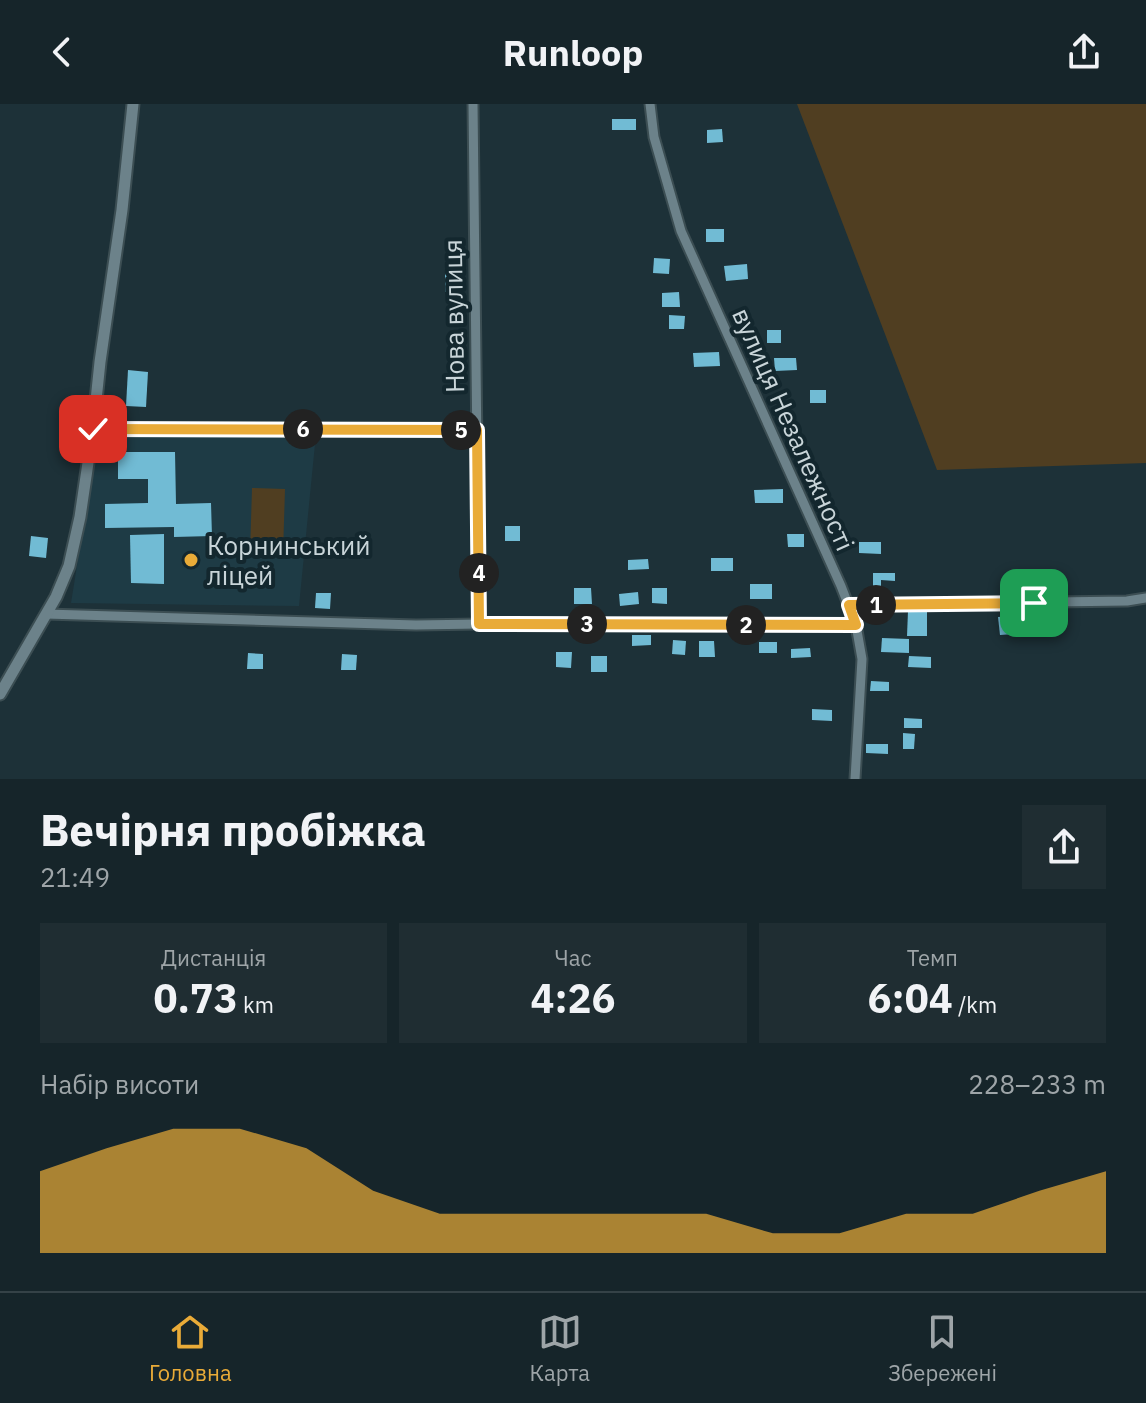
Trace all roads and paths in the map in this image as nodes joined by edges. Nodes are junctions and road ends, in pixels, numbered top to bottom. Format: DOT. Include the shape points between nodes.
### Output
graph roads {
  1 [pos="133,104"];
  2 [pos="473,104"];
  3 [pos="650,104"];
  4 [pos="93,429"];
  5 [pos="477,430"];
  6 [pos="1146,598"];
  7 [pos="849,605"];
  8 [pos="46,614"];
  9 [pos="479,624"];
  10 [pos="856,625"];
  11 [pos="0,694"];
  12 [pos="855,779"];
  1 -- 4 [label="street"];
  2 -- 5 [label="street, Нова вулиця"];
  3 -- 7 [label="street, вулиця Незалежності" via="681,231"];
  4 -- 5 [label="street"];
  4 -- 8 [label="street" via="69,566"];
  5 -- 9 [label="street, Нова вулиця"];
  6 -- 7 [label="street"];
  7 -- 10 [label="street, вулиця Незалежності"];
  8 -- 9 [label="street"];
  8 -- 11 [label="street"];
  9 -- 10 [label="street"];
  10 -- 12 [label="street, вулиця Незалежності" via="862,659"];
}
